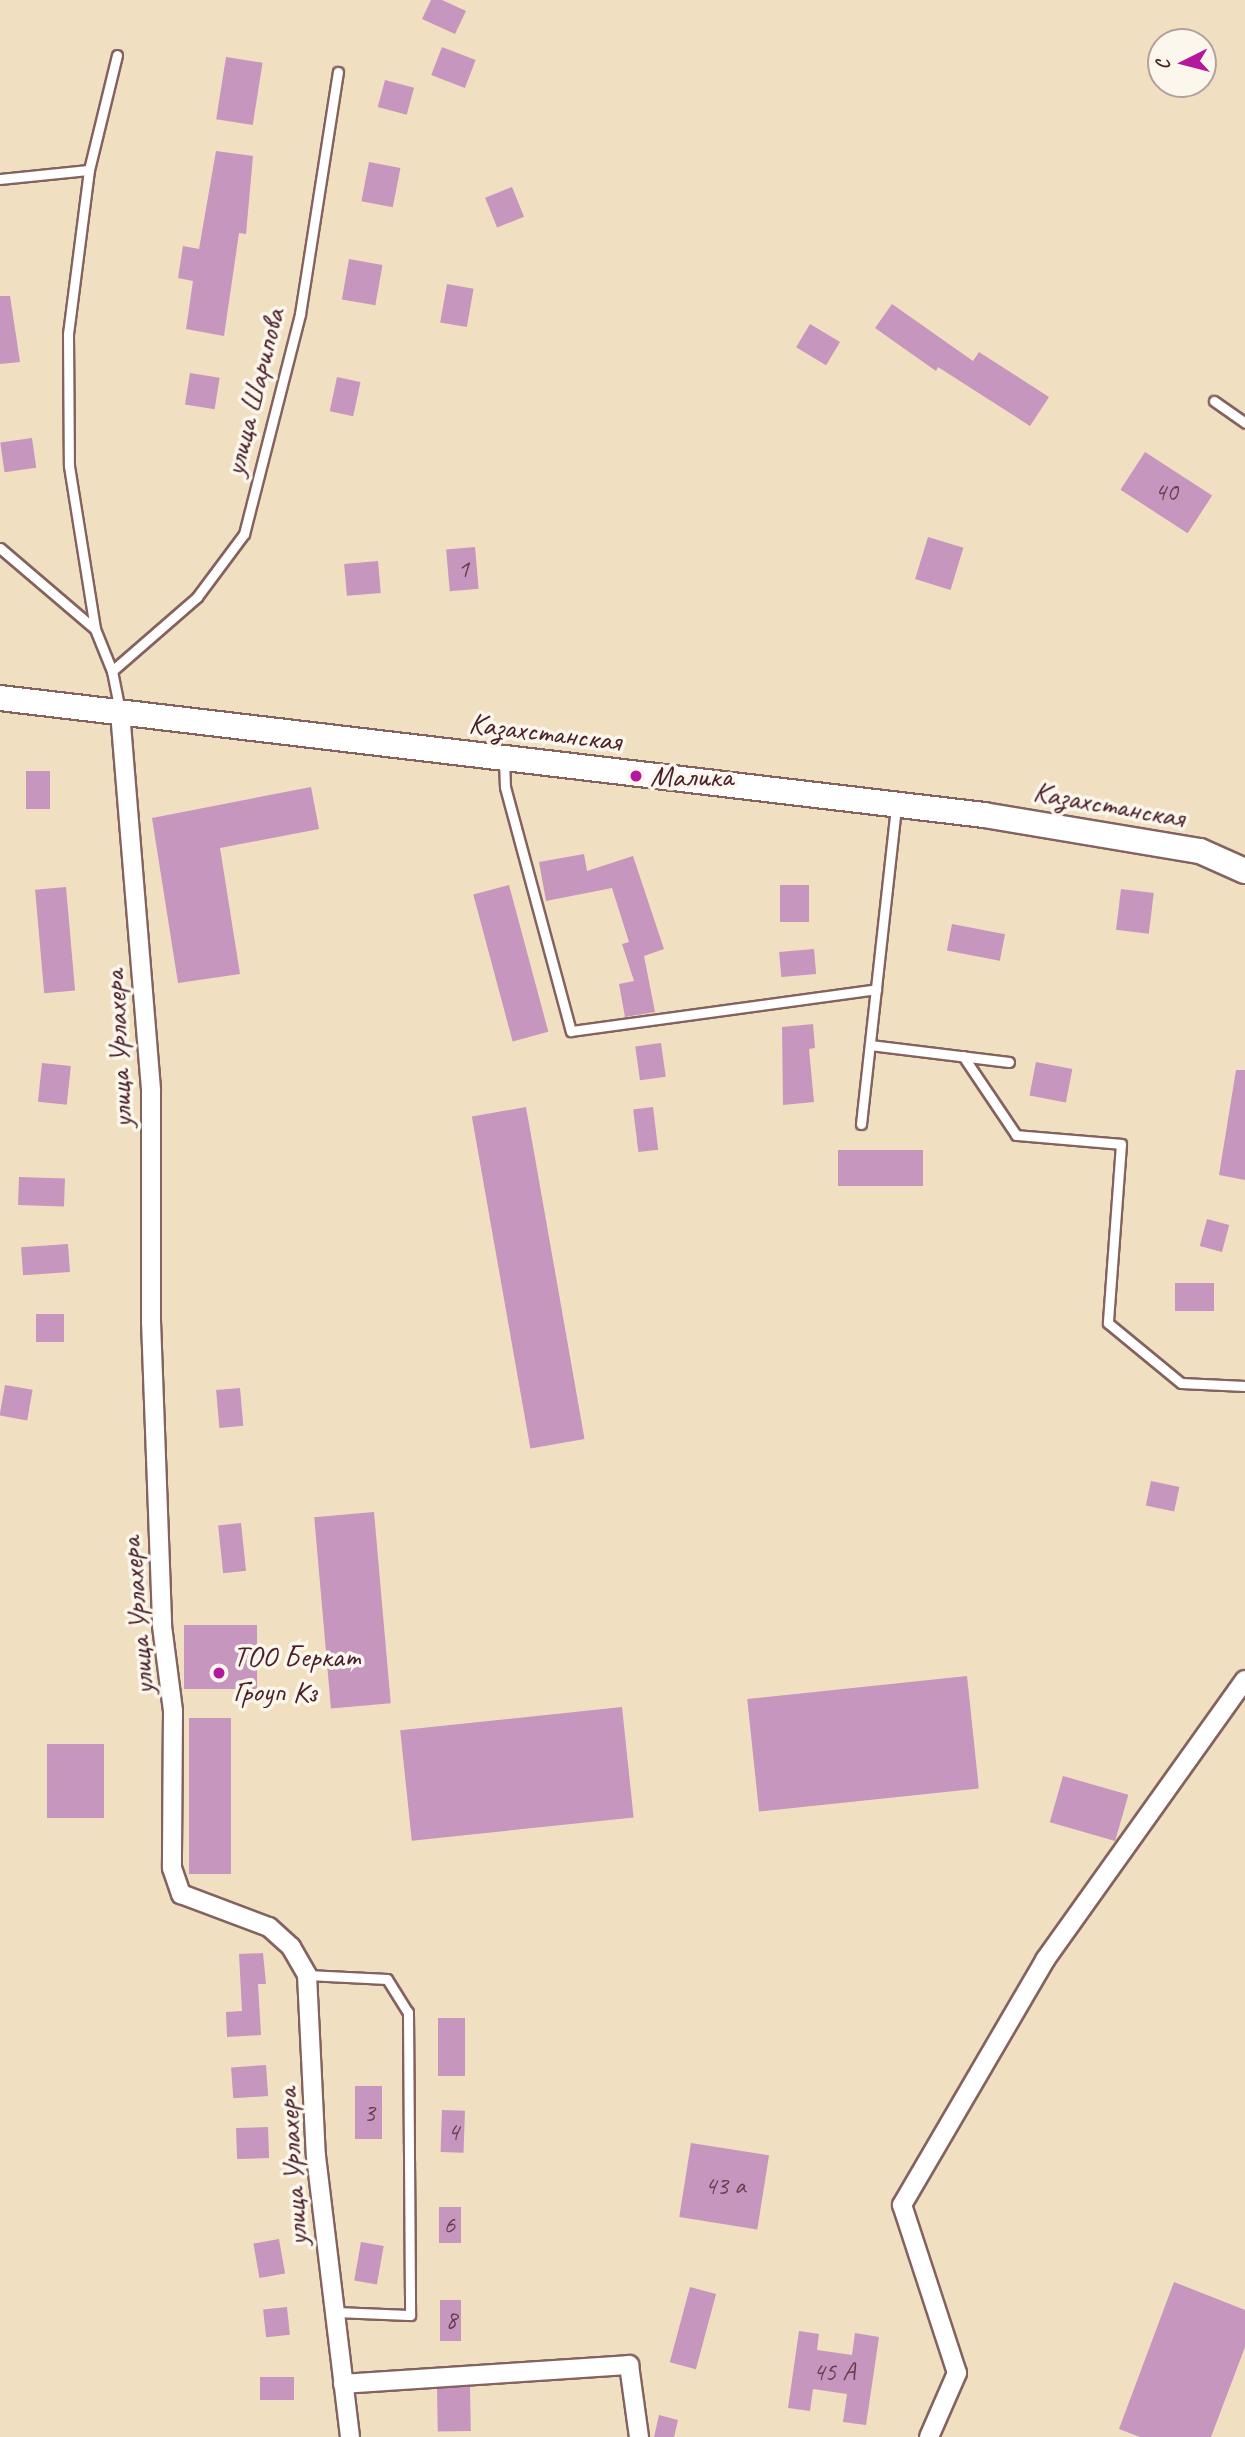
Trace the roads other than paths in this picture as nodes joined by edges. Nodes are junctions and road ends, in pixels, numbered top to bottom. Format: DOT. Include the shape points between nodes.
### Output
graph roads {
  1 [pos="117,55"];
  2 [pos="338,72"];
  3 [pos="89,170"];
  4 [pos="0,179"];
  5 [pos="1214,401"];
  6 [pos="1245,423"];
  7 [pos="0,548"];
  8 [pos="95,629"];
  9 [pos="112,671"];
  10 [pos="0,698"];
  11 [pos="120,712"];
  12 [pos="504,759"];
  13 [pos="897,804"];
  14 [pos="1245,871"];
  15 [pos="876,989"];
  16 [pos="870,1045"];
  17 [pos="963,1056"];
  18 [pos="1009,1062"];
  19 [pos="861,1125"];
  20 [pos="1245,1386"];
  21 [pos="1245,1680"];
  22 [pos="307,1975"];
  23 [pos="334,2312"];
  24 [pos="343,2384"];
  25 [pos="350,2437"];
  26 [pos="639,2437"];
  27 [pos="929,2437"];
  1 -- 3 [label="lane"];
  2 -- 9 [label="lane, улица Шарипова" via="300,314 244,534 197,597"];
  3 -- 4 [label="lane"];
  3 -- 8 [label="lane" via="68,334 69,466"];
  5 -- 6 [label="lane"];
  7 -- 8 [label="lane"];
  8 -- 9 [label="lane"];
  9 -- 11 [label="lane"];
  10 -- 11 [label="main road, Казахстанская"];
  11 -- 12 [label="main road, Казахстанская"];
  11 -- 22 [label="street, улица Урлахера" via="151,1091 150,1321 162,1626 173,1711 173,1868 181,1894 269,1927 291,1947"];
  12 -- 13 [label="main road, Казахстанская"];
  12 -- 15 [label="lane" via="508,800 571,1031"];
  13 -- 14 [label="main road, Казахстанская" via="1200,851"];
  13 -- 15 [label="lane"];
  15 -- 16 [label="lane"];
  16 -- 17 [label="lane"];
  16 -- 19 [label="lane"];
  17 -- 18 [label="lane"];
  17 -- 20 [label="lane" via="1016,1135 1121,1144 1108,1323 1181,1383"];
  21 -- 27 [label="street" via="1045,1960 902,2205 957,2373"];
  22 -- 23 [label="street, улица Урлахера" via="316,2156"];
  22 -- 23 [label="lane" via="387,1979 408,2012 410,2315"];
  23 -- 24 [label="street, улица Урлахера"];
  24 -- 25 [label="street, улица Урлахера"];
  24 -- 26 [label="street" via="629,2365"];
}
